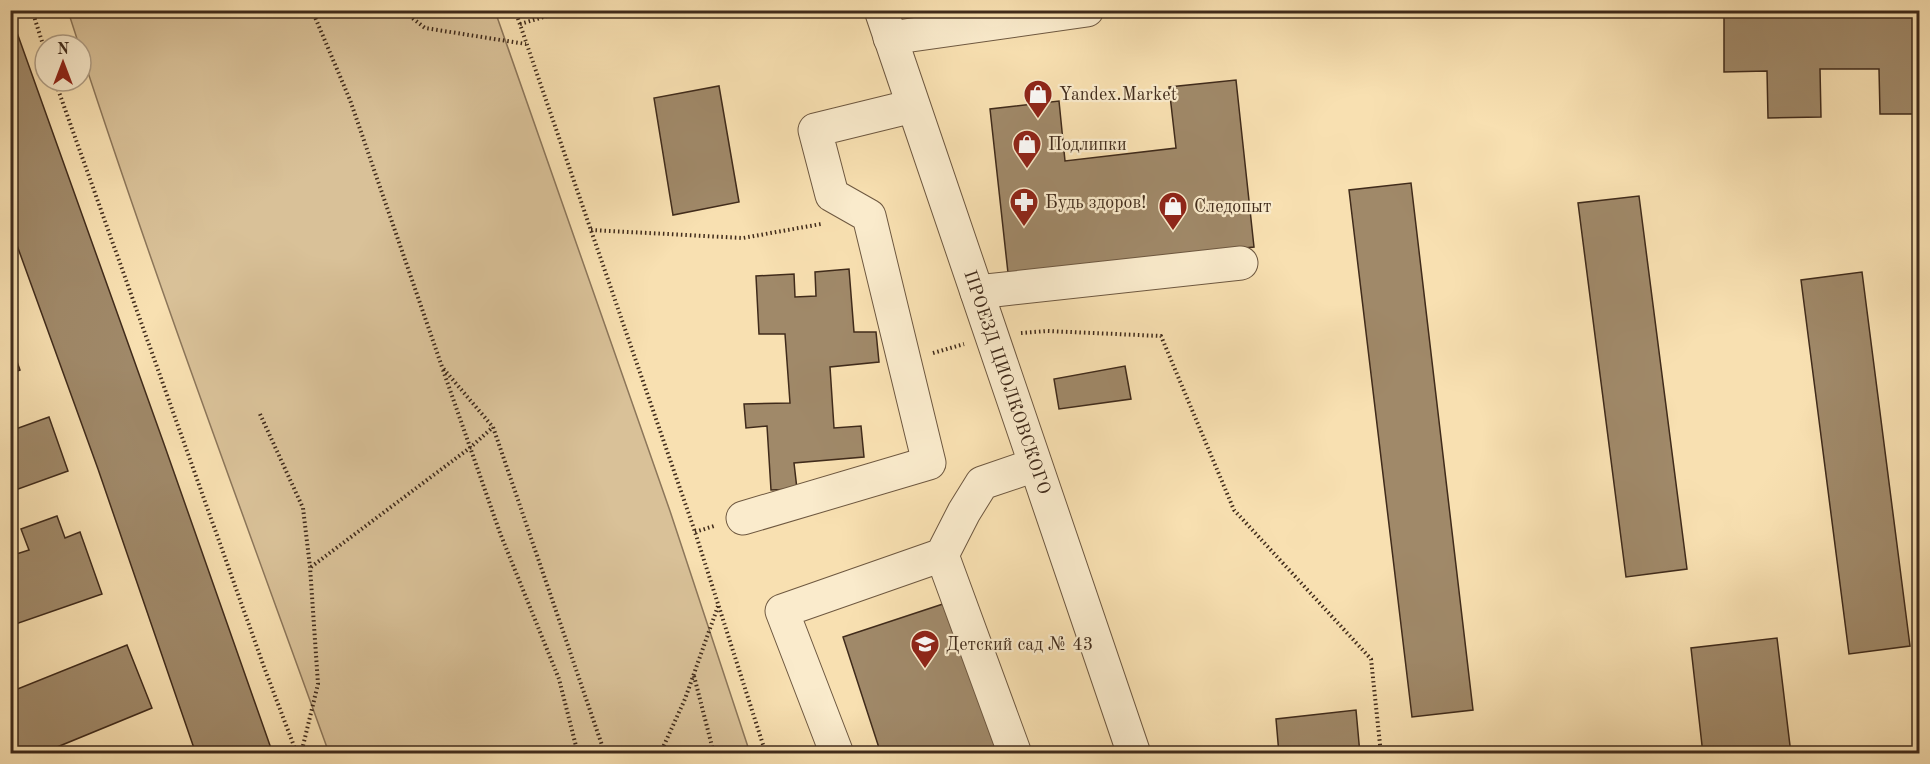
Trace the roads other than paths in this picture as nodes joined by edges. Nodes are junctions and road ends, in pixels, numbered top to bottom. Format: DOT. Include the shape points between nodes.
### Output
graph roads {
  1 [pos="1087,10"];
  2 [pos="885,24"];
  3 [pos="913,106"];
  4 [pos="1241,263"];
  5 [pos="976,292"];
  6 [pos="1035,465"];
  7 [pos="743,518"];
  8 [pos="942,555"];
  9 [pos="837,753"];
  10 [pos="1015,753"];
  11 [pos="1134,753"];
  1 -- 2 [label="street"];
  2 -- 3 [label="street, ПРОЕЗД ЦИОЛКОВСКОГО"];
  3 -- 5 [label="street, ПРОЕЗД ЦИОЛКОВСКОГО"];
  3 -- 7 [label="street" via="815,130 832,195 869,216 929,463"];
  4 -- 5 [label="street"];
  5 -- 6 [label="street, ПРОЕЗД ЦИОЛКОВСКОГО"];
  6 -- 8 [label="street" via="982,483"];
  6 -- 11 [label="street, ПРОЕЗД ЦИОЛКОВСКОГО"];
  8 -- 9 [label="street" via="782,611"];
  8 -- 10 [label="street"];
}
